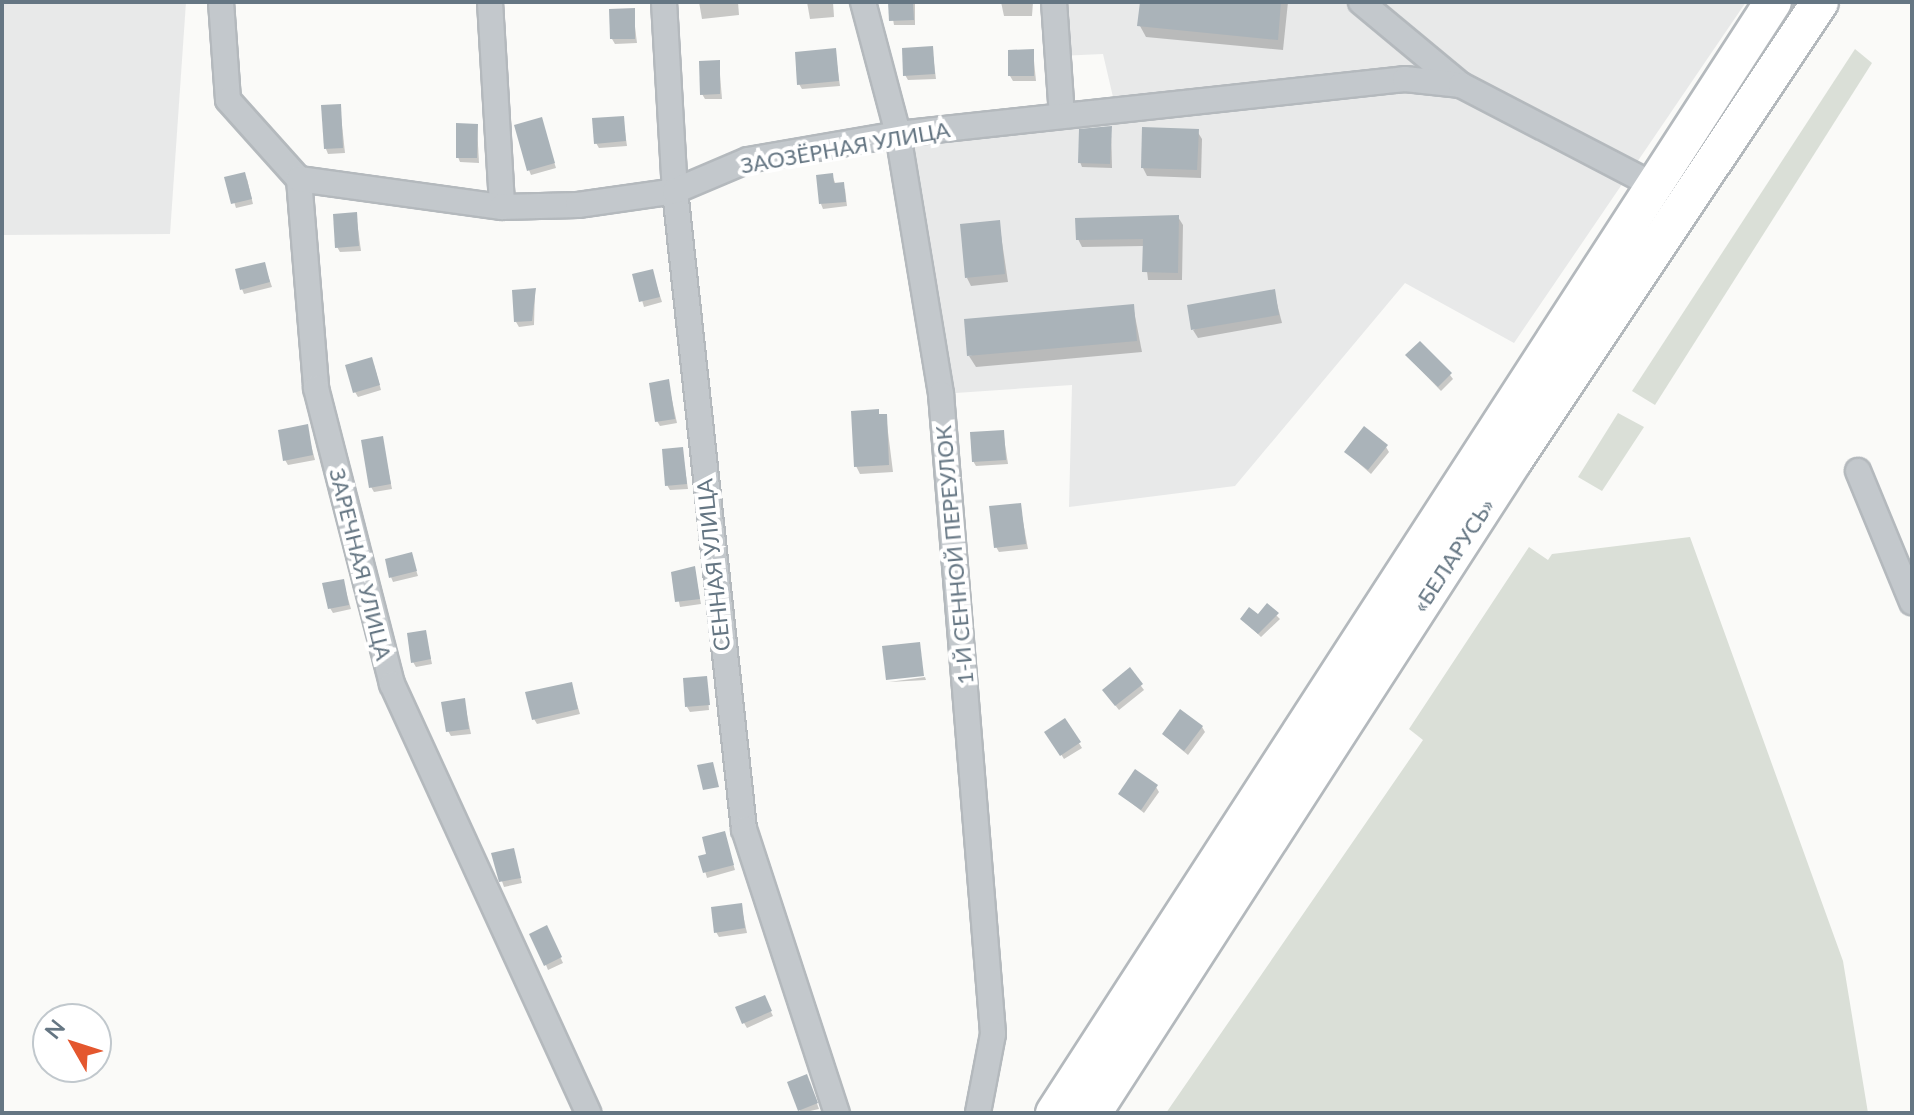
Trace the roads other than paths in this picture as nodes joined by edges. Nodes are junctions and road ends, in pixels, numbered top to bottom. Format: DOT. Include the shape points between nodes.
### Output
graph roads {
  1 [pos="221,2"];
  2 [pos="490,2"];
  3 [pos="664,2"];
  4 [pos="863,2"];
  5 [pos="1054,2"];
  6 [pos="1361,2"];
  7 [pos="1773,2"];
  8 [pos="1820,2"];
  9 [pos="1461,85"];
  10 [pos="1062,116"];
  11 [pos="898,134"];
  12 [pos="299,179"];
  13 [pos="1653,185"];
  14 [pos="675,191"];
  15 [pos="502,207"];
  16 [pos="1858,471"];
  17 [pos="1912,602"];
  18 [pos="588,1113"];
  19 [pos="837,1113"];
  20 [pos="978,1113"];
  21 [pos="1054,1113"];
  22 [pos="1093,1113"];
  1 -- 12 [label="street" via="228,100"];
  2 -- 15 [label="street"];
  3 -- 14 [label="street, СЕННАЯ УЛИЦА"];
  4 -- 11 [label="street, 1-Й СЕННОЙ ПЕРЕУЛОК"];
  5 -- 10 [label="street"];
  6 -- 9 [label="street, ЗАОЗЁРНАЯ УЛИЦА"];
  7 -- 13 [label="highway, «БЕЛАРУСЬ»"];
  8 -- 22 [label="highway, «БЕЛАРУСЬ»" via="1498,486"];
  9 -- 10 [label="street, ЗАОЗЁРНАЯ УЛИЦА" via="1405,79"];
  9 -- 13 [label="street, ЗАОЗЁРНАЯ УЛИЦА"];
  10 -- 11 [label="street, ЗАОЗЁРНАЯ УЛИЦА"];
  11 -- 14 [label="street, ЗАОЗЁРНАЯ УЛИЦА" via="748,160"];
  11 -- 20 [label="street, 1-Й СЕННОЙ ПЕРЕУЛОК" via="943,409 993,1034"];
  12 -- 15 [label="street, ЗАОЗЁРНАЯ УЛИЦА"];
  12 -- 18 [label="street, ЗАРЕЧНАЯ УЛИЦА" via="316,388 392,684"];
  13 -- 21 [label="highway, «БЕЛАРУСЬ»"];
  14 -- 15 [label="street, ЗАОЗЁРНАЯ УЛИЦА" via="578,205"];
  14 -- 19 [label="street, СЕННАЯ УЛИЦА" via="744,829"];
  16 -- 17 [label="street"];
}
